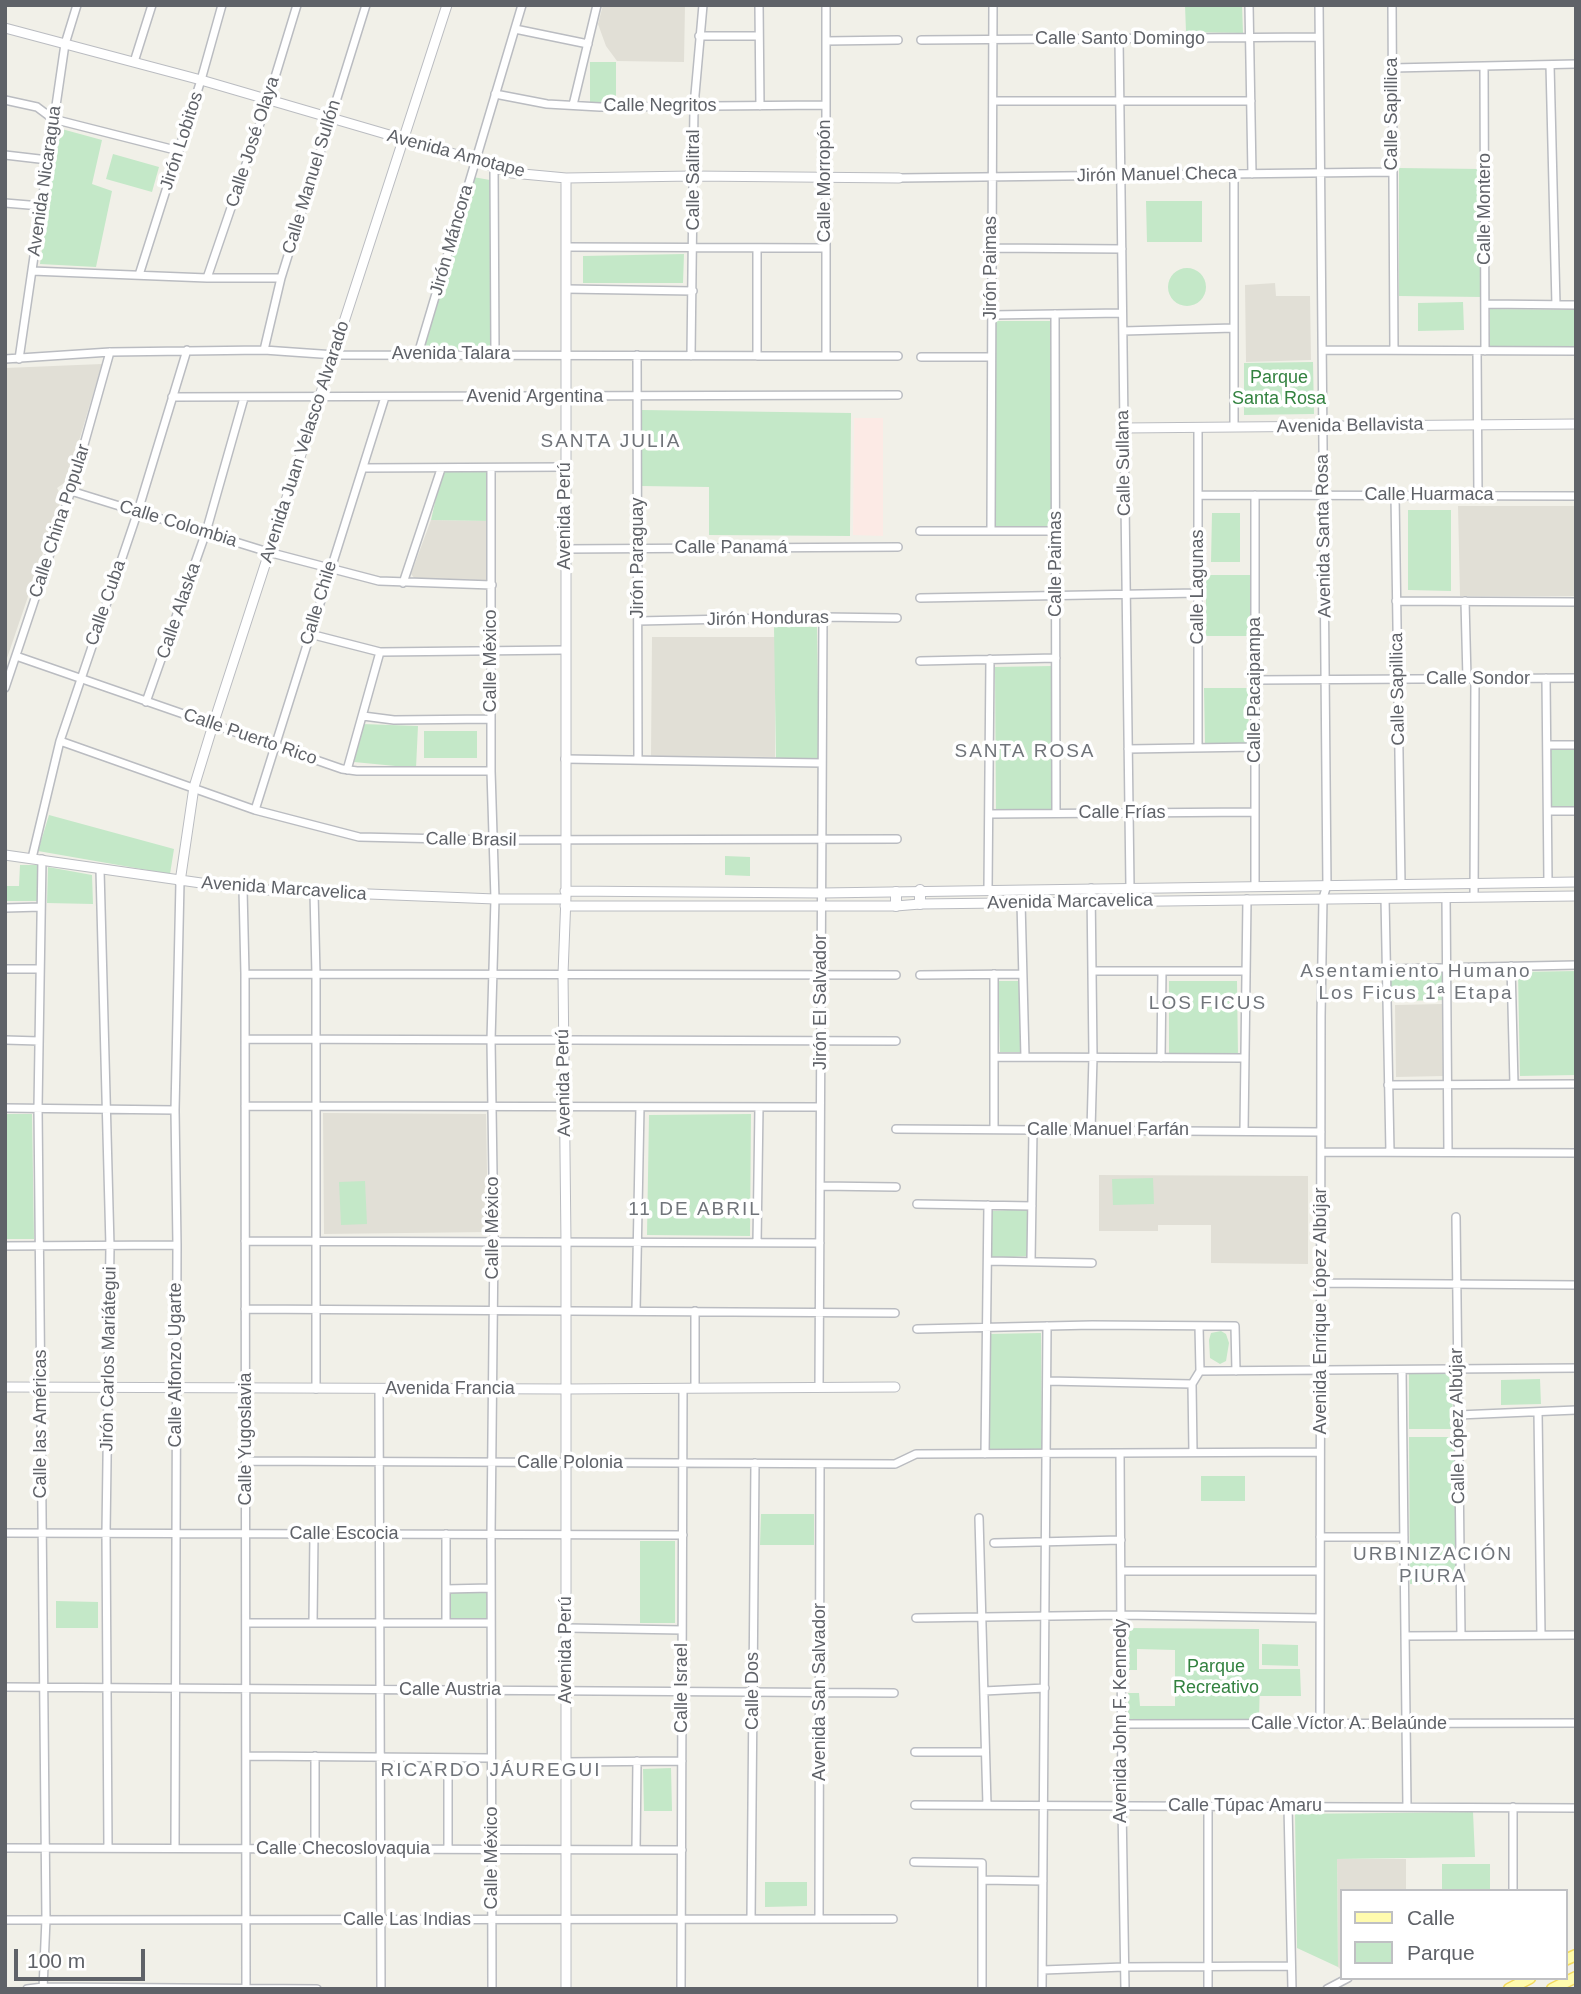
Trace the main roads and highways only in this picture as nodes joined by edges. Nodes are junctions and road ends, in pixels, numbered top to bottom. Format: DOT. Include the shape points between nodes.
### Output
graph roads {
  1 [pos="920,890"];
  2 [pos="896,892"];
  3 [pos="920,904"];
  4 [pos="896,906"];
  5 [pos="1570,1983"];
  6 [pos="1552,1989"];
  1 -- 3 [label="main road"];
  2 -- 4 [label="main road"];
  5 -- 6 [label="main road"];
}
